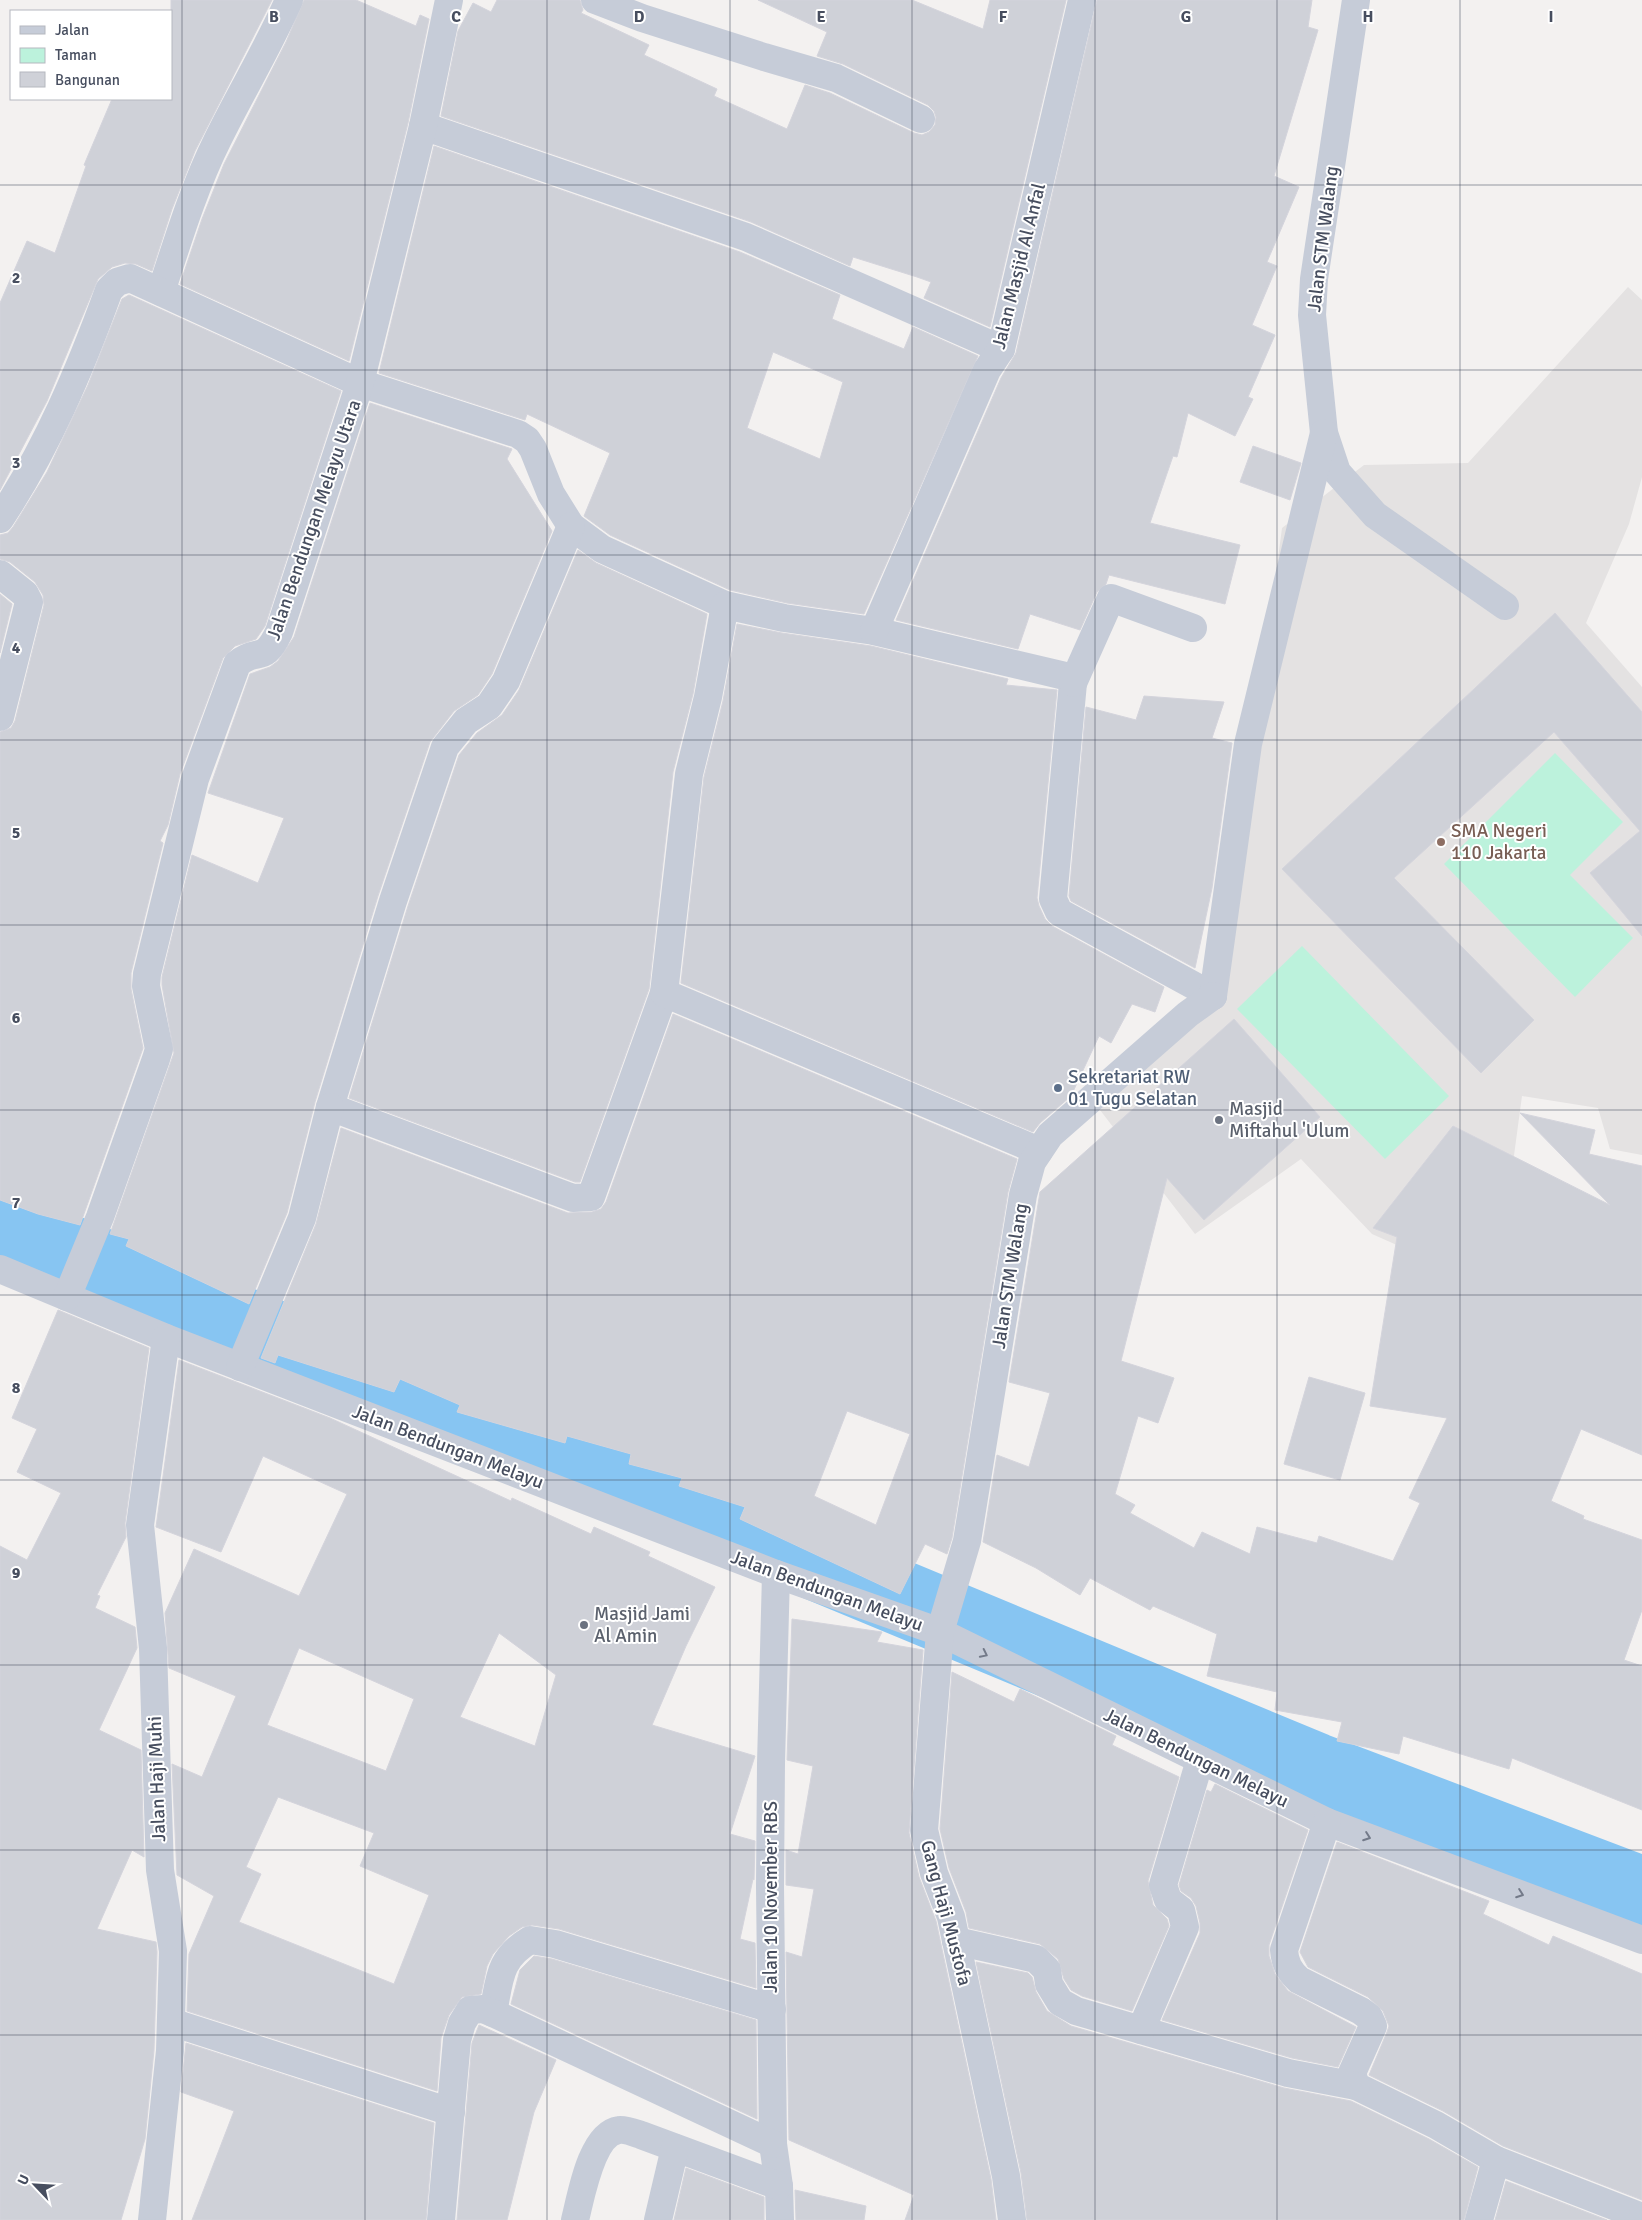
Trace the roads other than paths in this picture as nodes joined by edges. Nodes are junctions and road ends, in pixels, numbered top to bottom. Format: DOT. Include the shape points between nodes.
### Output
graph roads {
  1 [pos="289,0"];
  2 [pos="449,0"];
  3 [pos="595,0"];
  4 [pos="1082,0"];
  5 [pos="1356,0"];
  6 [pos="921,120"];
  7 [pos="423,126"];
  8 [pos="161,292"];
  9 [pos="1001,349"];
  10 [pos="360,382"];
  11 [pos="1324,434"];
  12 [pos="0,519"];
  13 [pos="571,526"];
  14 [pos="0,574"];
  15 [pos="725,605"];
  16 [pos="1505,606"];
  17 [pos="1193,628"];
  18 [pos="874,631"];
  19 [pos="1073,683"];
  20 [pos="0,718"];
  21 [pos="1214,987"];
  22 [pos="664,994"];
  23 [pos="330,1107"];
  24 [pos="1039,1151"];
  25 [pos="0,1269"];
  26 [pos="70,1290"];
  27 [pos="166,1338"];
  28 [pos="241,1365"];
  29 [pos="776,1574"];
  30 [pos="943,1625"];
  31 [pos="1200,1760"];
  32 [pos="1327,1822"];
  33 [pos="1642,1940"];
  34 [pos="956,1941"];
  35 [pos="772,2009"];
  36 [pos="493,2013"];
  37 [pos="171,2022"];
  38 [pos="1141,2030"];
  39 [pos="1356,2086"];
  40 [pos="451,2112"];
  41 [pos="773,2144"];
  42 [pos="675,2148"];
  43 [pos="1496,2160"];
  44 [pos="779,2186"];
  45 [pos="1642,2217"];
  46 [pos="152,2220"];
  47 [pos="441,2220"];
  48 [pos="575,2220"];
  49 [pos="658,2220"];
  50 [pos="780,2220"];
  51 [pos="1012,2220"];
  52 [pos="1479,2220"];
  1 -- 8 [label="street" via="193,195"];
  2 -- 7 [label="street, Jalan Bendungan Melayu Utara"];
  3 -- 6 [label="street" via="642,18 836,78"];
  4 -- 9 [label="street, Jalan Masjid Al Anfal"];
  5 -- 11 [label="street, Jalan STM Walang" via="1314,279 1312,315"];
  7 -- 9 [label="street" via="746,237"];
  7 -- 10 [label="street, Jalan Bendungan Melayu Utara"];
  8 -- 10 [label="street"];
  8 -- 12 [label="street" via="130,278 114,284 48,439"];
  9 -- 18 [label="street, Jalan Masjid Al Anfal" via="987,370"];
  10 -- 13 [label="street" via="518,434 527,440 551,494"];
  10 -- 26 [label="street, Jalan Bendungan Melayu Utara" via="279,632 273,646 264,655 244,658 237,664 195,779 147,974 146,986 159,1049 100,1217"];
  11 -- 16 [label="street, Jalan STM Walang" via="1338,472 1375,515"];
  11 -- 21 [label="street" via="1248,744"];
  13 -- 15 [label="street" via="602,549"];
  13 -- 23 [label="street" via="506,681 489,706 466,721 445,747 393,901"];
  14 -- 20 [label="street" via="25,594 29,602"];
  15 -- 18 [label="street" via="784,618"];
  15 -- 22 [label="street" via="689,774"];
  17 -- 19 [label="street" via="1111,598"];
  18 -- 19 [label="street" via="1065,676"];
  19 -- 21 [label="street" via="1053,899 1055,906 1059,912"];
  21 -- 24 [label="street, Jalan STM Walang" via="1188,1014 1050,1135"];
  22 -- 23 [label="street" via="591,1197 573,1198"];
  22 -- 24 [label="street"];
  23 -- 28 [label="street" via="302,1218"];
  24 -- 30 [label="street, Jalan STM Walang" via="1032,1162 1023,1195 967,1541"];
  25 -- 26 [label="street, Jalan Bendungan Melayu"];
  26 -- 27 [label="street, Jalan Bendungan Melayu"];
  27 -- 28 [label="street, Jalan Bendungan Melayu"];
  27 -- 37 [label="street, Jalan Haji Muhi" via="140,1525 153,1648 160,1870 173,1951"];
  28 -- 29 [label="street, Jalan Bendungan Melayu"];
  29 -- 30 [label="street, Jalan Bendungan Melayu"];
  29 -- 35 [label="street, Jalan 10 November RBS" via="770,1763"];
  30 -- 31 [label="street, Jalan Bendungan Melayu, one-way"];
  30 -- 34 [label="street, Gang Haji Mustofa" via="924,1830"];
  31 -- 32 [label="street, Jalan Bendungan Melayu"];
  31 -- 38 [label="street" via="1162,1885 1168,1900 1181,1910 1185,1927"];
  32 -- 33 [label="street, Jalan Bendungan Melayu, one-way"];
  32 -- 39 [label="street" via="1284,1950 1285,1960 1291,1973 1299,1980 1369,2017 1374,2026 1352,2073"];
  34 -- 38 [label="street" via="1036,1959 1047,1970 1049,1984 1060,2002 1076,2011"];
  34 -- 51 [label="street, Gang Haji Mustofa" via="1006,2176"];
  35 -- 36 [label="street" via="555,1944 530,1940 514,1949 503,1965"];
  35 -- 41 [label="street, Jalan 10 November RBS"];
  36 -- 40 [label="street" via="482,2009 470,2010 462,2023 457,2040"];
  36 -- 41 [label="street"];
  37 -- 40 [label="street"];
  37 -- 46 [label="street, Jalan Haji Muhi"];
  38 -- 39 [label="street" via="1288,2073"];
  39 -- 43 [label="street" via="1436,2125"];
  40 -- 47 [label="street"];
  41 -- 44 [label="street, Jalan 10 November RBS"];
  42 -- 44 [label="street"];
  42 -- 48 [label="street" via="641,2134 618,2130 603,2138 592,2157"];
  42 -- 49 [label="street"];
  43 -- 45 [label="street"];
  43 -- 52 [label="street"];
  44 -- 50 [label="street, Jalan 10 November RBS"];
}
